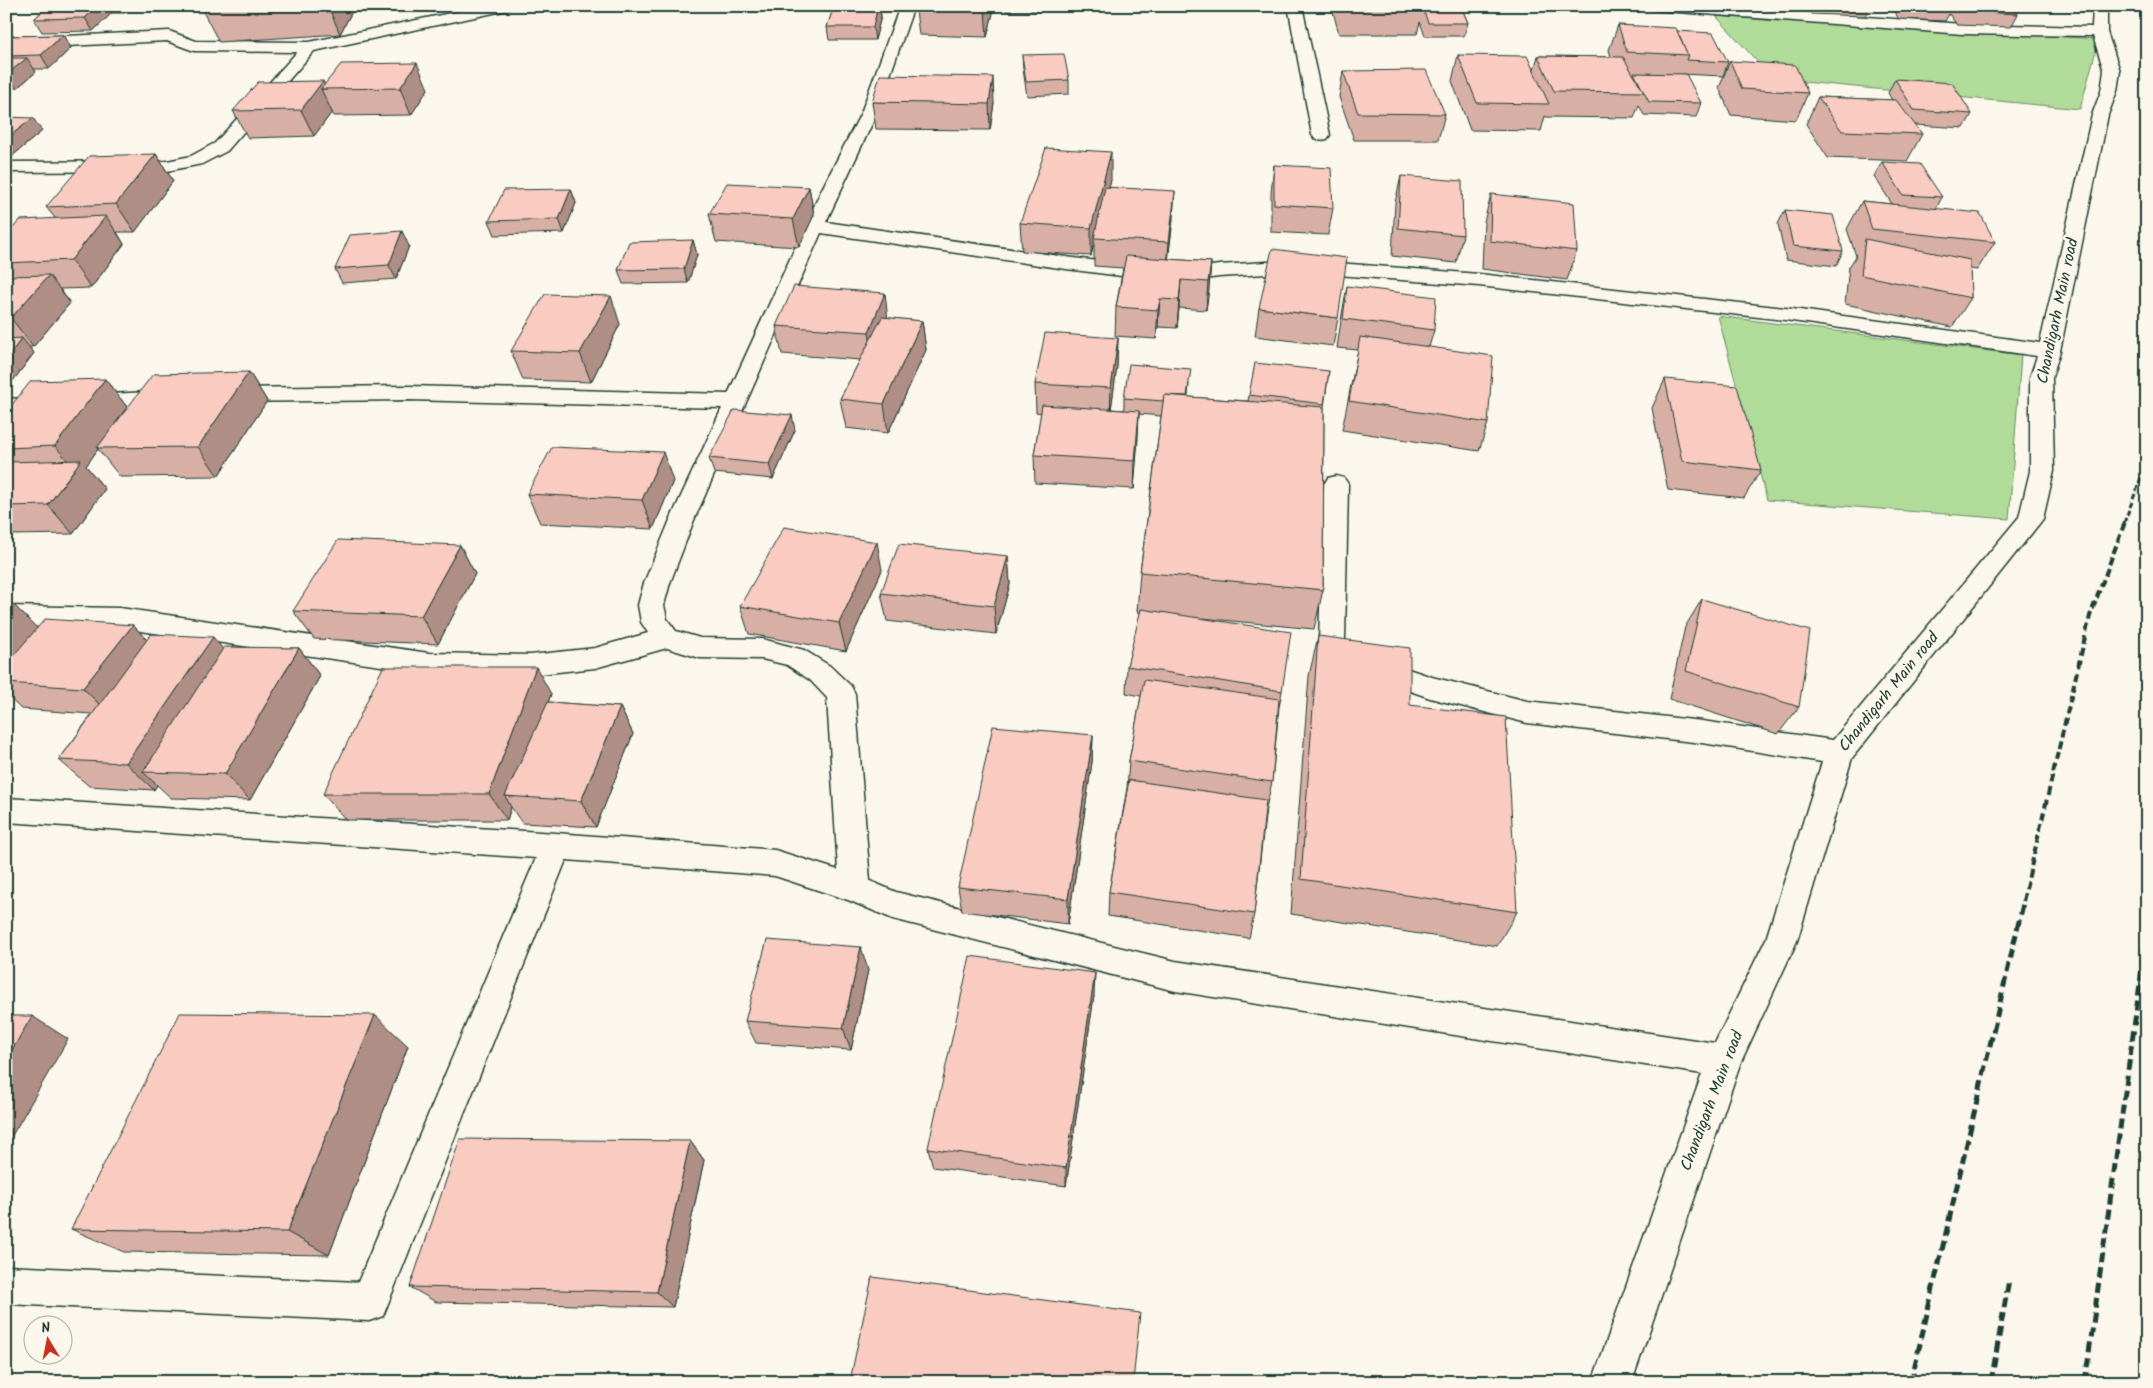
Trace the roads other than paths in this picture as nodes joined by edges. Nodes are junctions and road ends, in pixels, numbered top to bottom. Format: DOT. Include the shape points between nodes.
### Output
graph roads {
  1 [pos="508,6"];
  2 [pos="907,6"];
  3 [pos="1007,6"];
  4 [pos="1063,6"];
  5 [pos="1295,6"];
  6 [pos="1652,6"];
  7 [pos="1868,6"];
  8 [pos="2100,19"];
  9 [pos="1880,23"];
  10 [pos="6,44"];
  11 [pos="309,47"];
  12 [pos="1321,135"];
  13 [pos="6,167"];
  14 [pos="815,226"];
  15 [pos="2049,351"];
  16 [pos="736,401"];
  17 [pos="6,406"];
  18 [pos="1336,484"];
  19 [pos="6,616"];
  20 [pos="667,638"];
  21 [pos="1838,753"];
  22 [pos="6,810"];
  23 [pos="556,846"];
  24 [pos="855,889"];
  25 [pos="1724,1061"];
  26 [pos="6,1285"];
  27 [pos="1612,1382"];
  1 -- 11 [label="street"];
  2 -- 14 [label="street" via="868,113"];
  3 -- 4 [label="street"];
  5 -- 12 [label="street"];
  6 -- 9 [label="street"];
  7 -- 9 [label="street"];
  8 -- 9 [label="street" via="1962,29"];
  8 -- 15 [label="street, Chandigarh Main road" via="2112,71 2109,91 2100,115"];
  10 -- 11 [label="street" via="169,36 194,46"];
  11 -- 13 [label="street" via="221,147 196,160 168,166"];
  14 -- 15 [label="street" via="1066,264 1177,277 1299,266 1470,280 1785,314"];
  14 -- 16 [label="street"];
  15 -- 21 [label="street, Chandigarh Main road" via="2041,377 2042,471 2031,519"];
  16 -- 17 [label="street" via="408,393 199,397"];
  16 -- 20 [label="street" via="682,520 651,605 654,622"];
  18 -- 21 [label="street" via="1332,642 1343,657 1430,687 1527,712 1702,732"];
  19 -- 20 [label="street" via="120,618 429,663 530,665 595,658"];
  20 -- 24 [label="street" via="700,648 762,649 795,657 820,673 841,694"];
  21 -- 25 [label="street, Chandigarh Main road" via="1781,940"];
  22 -- 23 [label="street"];
  23 -- 24 [label="street" via="775,863"];
  23 -- 26 [label="street" via="369,1302"];
  24 -- 25 [label="street" via="893,905 1175,976"];
  25 -- 27 [label="street, Chandigarh Main road"];
}
